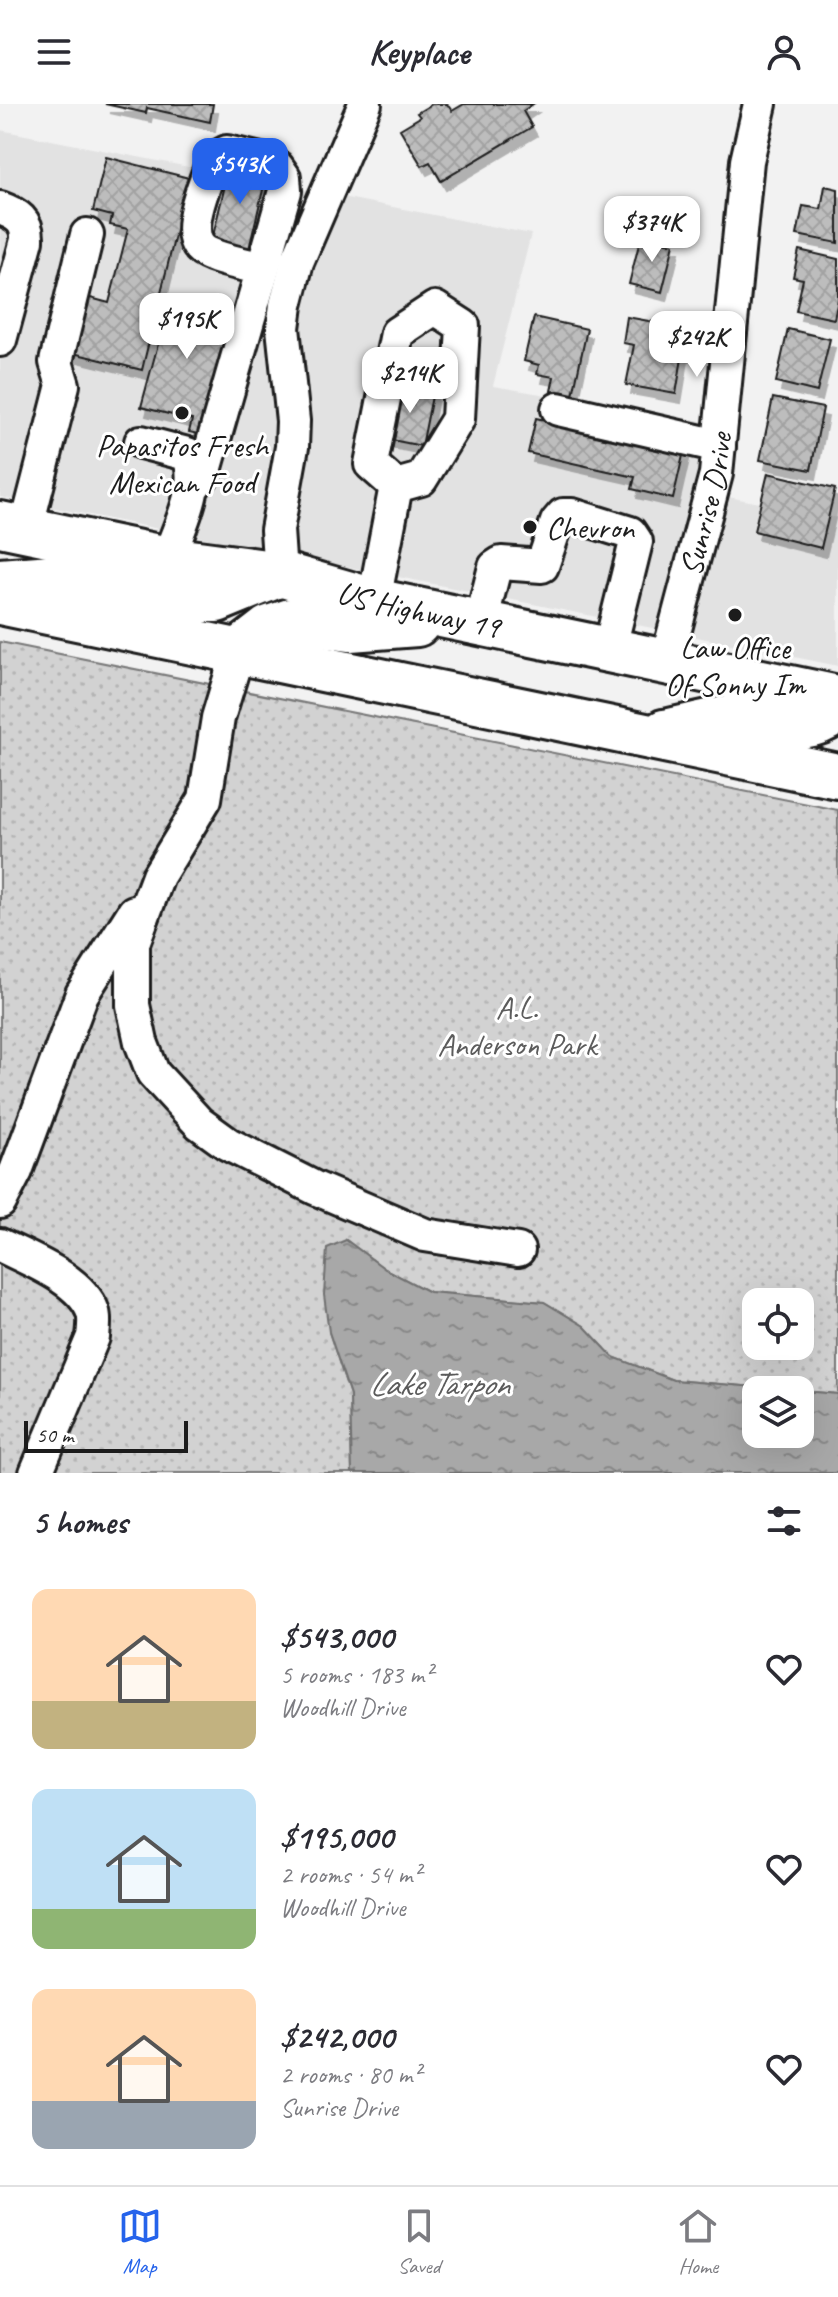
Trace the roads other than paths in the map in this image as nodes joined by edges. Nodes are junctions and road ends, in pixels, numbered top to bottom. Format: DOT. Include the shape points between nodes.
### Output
graph roads {
  1 [pos="365,104"];
  2 [pos="760,104"];
  3 [pos="0,208"];
  4 [pos="87,235"];
  5 [pos="262,269"];
  6 [pos="0,340"];
  7 [pos="558,409"];
  8 [pos="141,442"];
  9 [pos="719,446"];
  10 [pos="194,485"];
  11 [pos="396,486"];
  12 [pos="13,526"];
  13 [pos="168,559"];
  14 [pos="280,574"];
  15 [pos="0,581"];
  16 [pos="374,601"];
  17 [pos="0,602"];
  18 [pos="474,621"];
  19 [pos="609,651"];
  20 [pos="238,652"];
  21 [pos="666,663"];
  22 [pos="838,698"];
  23 [pos="838,710"];
  24 [pos="645,736"];
  25 [pos="838,776"];
  26 [pos="158,876"];
  27 [pos="0,1202"];
  28 [pos="0,1245"];
  29 [pos="518,1250"];
  30 [pos="36,1473"];
  1 -- 14 [label="street" via="297,262 286,305 283,328 293,421 277,530"];
  2 -- 9 [label="street, Sunrise Drive" via="747,161"];
  3 -- 6 [label="street" via="14,213 27,230 27,240"];
  4 -- 12 [label="street" via="56,362 63,385"];
  5 -- 10 [label="street" via="204,474"];
  7 -- 9 [label="street"];
  8 -- 10 [label="street" via="187,454"];
  9 -- 21 [label="street, Sunrise Drive"];
  10 -- 13 [label="street"];
  11 -- 11 [label="street" via="421,479 458,419 463,326 435,308 397,333 371,464"];
  11 -- 16 [label="street"];
  12 -- 13 [label="highway, US Highway 19"];
  13 -- 14 [label="highway, US Highway 19"];
  14 -- 15 [label="highway" via="217,600 66,576"];
  14 -- 16 [label="highway, US Highway 19"];
  16 -- 18 [label="highway, US Highway 19"];
  17 -- 20 [label="highway"];
  18 -- 19 [label="highway, US Highway 19"];
  18 -- 19 [label="street" via="495,567 542,566 557,522 572,515 630,533 636,542"];
  18 -- 20 [label="highway" via="350,629 290,621 269,628"];
  19 -- 21 [label="highway, US Highway 19"];
  20 -- 24 [label="highway"];
  20 -- 26 [label="street" via="218,718 205,799"];
  21 -- 22 [label="highway, US Highway 19"];
  23 -- 24 [label="highway" via="816,725 741,717"];
  24 -- 25 [label="highway"];
  26 -- 27 [label="street" via="82,994"];
  26 -- 29 [label="street" via="133,943 133,1005 153,1073 175,1100 228,1144 375,1215 425,1235"];
  28 -- 30 [label="street" via="72,1284 94,1314 93,1337"];
}
